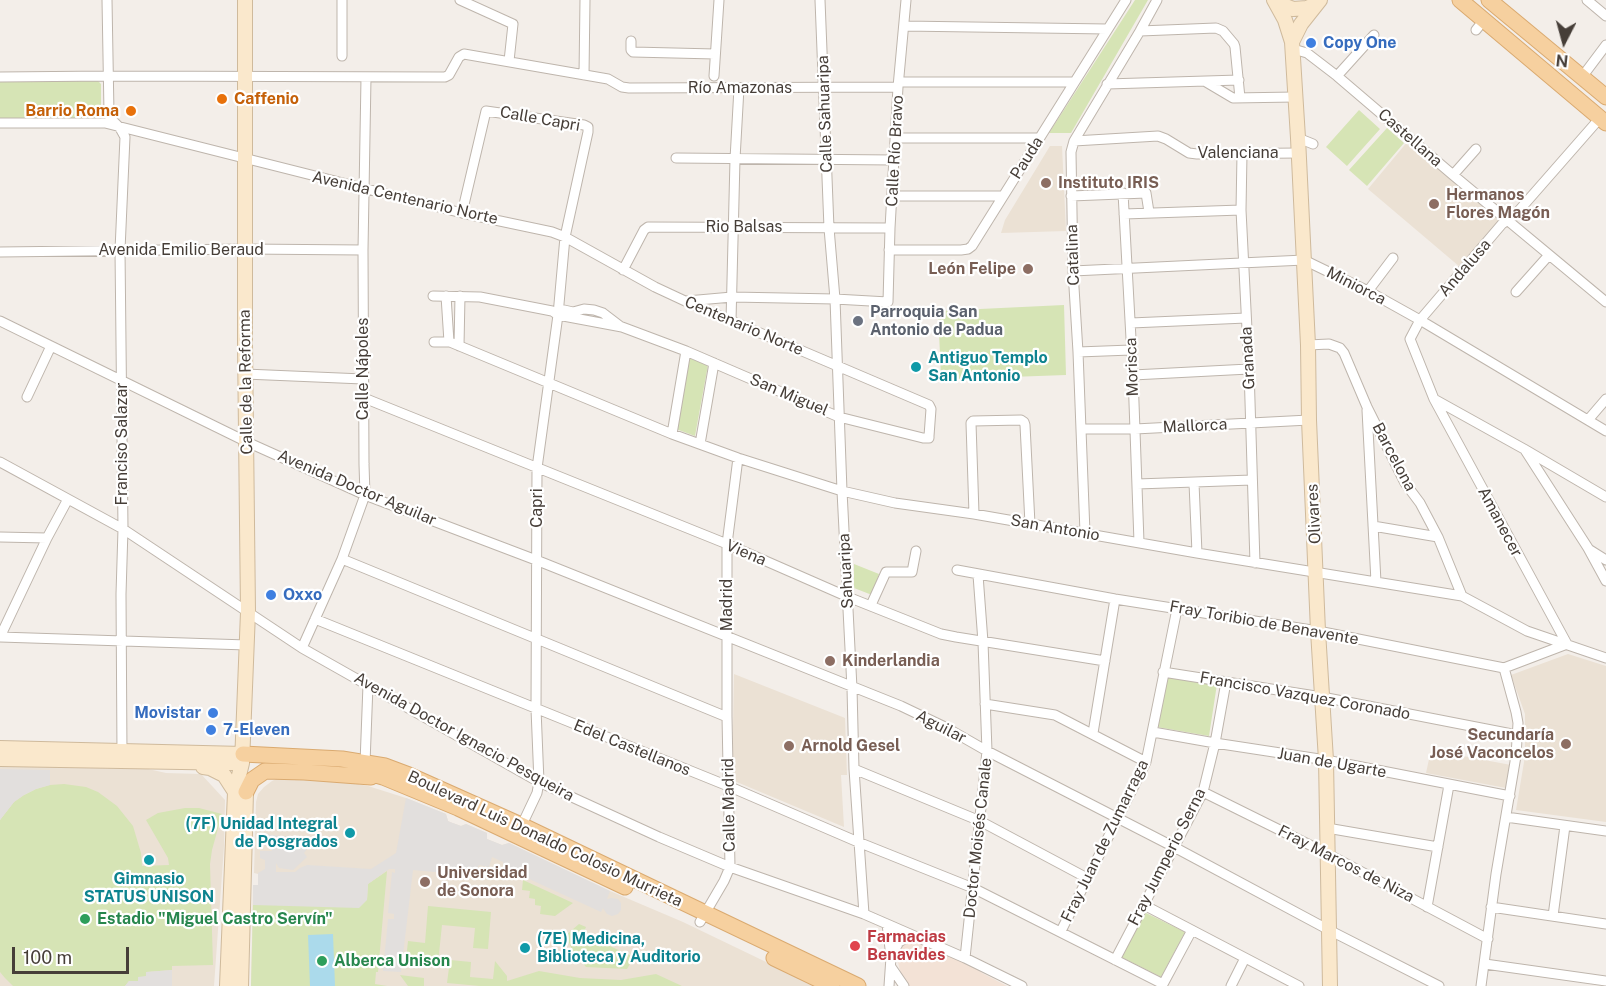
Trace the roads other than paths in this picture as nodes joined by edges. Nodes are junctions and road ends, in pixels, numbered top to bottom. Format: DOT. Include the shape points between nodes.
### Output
graph roads {
  1 [pos="107,0"];
  2 [pos="245,0"];
  3 [pos="342,0"];
  4 [pos="585,0"];
  5 [pos="719,0"];
  6 [pos="820,0"];
  7 [pos="906,0"];
  8 [pos="1126,0"];
  9 [pos="1156,0"];
  10 [pos="1460,0"];
  11 [pos="1489,0"];
  12 [pos="1587,0"];
  13 [pos="466,1"];
  14 [pos="1275,1"];
  15 [pos="1319,1"];
  16 [pos="1606,16"];
  17 [pos="903,26"];
  18 [pos="1107,29"];
  19 [pos="1140,31"];
  20 [pos="1374,35"];
  21 [pos="631,41"];
  22 [pos="1606,45"];
  23 [pos="1293,46"];
  24 [pos="715,54"];
  25 [pos="342,56"];
  26 [pos="509,61"];
  27 [pos="584,75"];
  28 [pos="108,76"];
  29 [pos="245,76"];
  30 [pos="714,76"];
  31 [pos="1337,76"];
  32 [pos="1581,76"];
  33 [pos="0,77"];
  34 [pos="366,78"];
  35 [pos="1239,80"];
  36 [pos="1074,82"];
  37 [pos="1205,82"];
  38 [pos="1107,84"];
  39 [pos="898,85"];
  40 [pos="824,87"];
  41 [pos="739,88"];
  42 [pos="1295,97"];
  43 [pos="1606,97"];
  44 [pos="1240,98"];
  45 [pos="1603,120"];
  46 [pos="0,123"];
  47 [pos="120,128"];
  48 [pos="895,138"];
  49 [pos="1039,138"];
  50 [pos="1298,138"];
  51 [pos="1074,141"];
  52 [pos="1313,144"];
  53 [pos="1476,149"];
  54 [pos="1299,153"];
  55 [pos="1242,154"];
  56 [pos="676,158"];
  57 [pos="826,158"];
  58 [pos="246,159"];
  59 [pos="735,159"];
  60 [pos="894,160"];
  61 [pos="1453,175"];
  62 [pos="364,189"];
  63 [pos="1123,193"];
  64 [pos="892,196"];
  65 [pos="1003,196"];
  66 [pos="1071,196"];
  67 [pos="1242,210"];
  68 [pos="1149,212"];
  69 [pos="462,213"];
  70 [pos="1124,214"];
  71 [pos="1507,220"];
  72 [pos="734,227"];
  73 [pos="829,228"];
  74 [pos="890,228"];
  75 [pos="565,237"];
  76 [pos="245,249"];
  77 [pos="120,250"];
  78 [pos="363,250"];
  79 [pos="889,250"];
  80 [pos="0,252"];
  81 [pos="1548,255"];
  82 [pos="1393,258"];
  83 [pos="1304,260"];
  84 [pos="1244,263"];
  85 [pos="1128,268"];
  86 [pos="623,270"];
  87 [pos="1073,271"];
  88 [pos="1368,291"];
  89 [pos="1516,292"];
  90 [pos="433,296"];
  91 [pos="446,296"];
  92 [pos="460,296"];
  93 [pos="732,297"];
  94 [pos="835,299"];
  95 [pos="685,301"];
  96 [pos="1606,302"];
  97 [pos="556,312"];
  98 [pos="1246,318"];
  99 [pos="1420,320"];
  100 [pos="0,321"];
  101 [pos="731,321"];
  102 [pos="1131,323"];
  103 [pos="434,342"];
  104 [pos="448,342"];
  105 [pos="1411,343"];
  106 [pos="1308,345"];
  107 [pos="51,346"];
  108 [pos="459,346"];
  109 [pos="1131,350"];
  110 [pos="686,351"];
  111 [pos="1078,352"];
  112 [pos="714,363"];
  113 [pos="838,365"];
  114 [pos="1249,369"];
  115 [pos="245,374"];
  116 [pos="1133,375"];
  117 [pos="363,379"];
  118 [pos="121,381"];
  119 [pos="548,384"];
  120 [pos="27,397"];
  121 [pos="364,398"];
  122 [pos="1434,399"];
  123 [pos="1606,399"];
  124 [pos="929,405"];
  125 [pos="1367,407"];
  126 [pos="839,417"];
  127 [pos="1309,420"];
  128 [pos="1588,420"];
  129 [pos="1251,423"];
  130 [pos="1081,429"];
  131 [pos="1135,429"];
  132 [pos="1606,431"];
  133 [pos="672,434"];
  134 [pos="247,442"];
  135 [pos="700,444"];
  136 [pos="1524,448"];
  137 [pos="738,458"];
  138 [pos="0,462"];
  139 [pos="537,468"];
  140 [pos="1252,480"];
  141 [pos="1194,483"];
  142 [pos="1137,484"];
  143 [pos="842,491"];
  144 [pos="365,495"];
  145 [pos="1606,497"];
  146 [pos="68,498"];
  147 [pos="975,514"];
  148 [pos="1030,524"];
  149 [pos="1373,526"];
  150 [pos="123,529"];
  151 [pos="1085,533"];
  152 [pos="0,537"];
  153 [pos="1438,537"];
  154 [pos="47,538"];
  155 [pos="1139,542"];
  156 [pos="727,544"];
  157 [pos="1588,548"];
  158 [pos="916,551"];
  159 [pos="1197,553"];
  160 [pos="342,560"];
  161 [pos="536,560"];
  162 [pos="1606,560"];
  163 [pos="1255,563"];
  164 [pos="957,570"];
  165 [pos="1317,573"];
  166 [pos="978,575"];
  167 [pos="1606,581"];
  168 [pos="1376,582"];
  169 [pos="1462,596"];
  170 [pos="848,597"];
  171 [pos="1115,599"];
  172 [pos="871,605"];
  173 [pos="1177,609"];
  174 [pos="248,612"];
  175 [pos="315,619"];
  176 [pos="1318,631"];
  177 [pos="727,636"];
  178 [pos="0,638"];
  179 [pos="536,640"];
  180 [pos="122,642"];
  181 [pos="983,642"];
  182 [pos="1567,644"];
  183 [pos="247,645"];
  184 [pos="302,648"];
  185 [pos="1606,658"];
  186 [pos="1105,661"];
  187 [pos="1504,668"];
  188 [pos="1163,672"];
  189 [pos="1226,682"];
  190 [pos="368,685"];
  191 [pos="852,688"];
  192 [pos="1322,697"];
  193 [pos="985,704"];
  194 [pos="536,709"];
  195 [pos="727,717"];
  196 [pos="1153,732"];
  197 [pos="1093,734"];
  198 [pos="1517,735"];
  199 [pos="1215,743"];
  200 [pos="0,748"];
  201 [pos="987,751"];
  202 [pos="122,756"];
  203 [pos="242,758"];
  204 [pos="0,759"];
  205 [pos="1326,760"];
  206 [pos="151,762"];
  207 [pos="1146,762"];
  208 [pos="364,763"];
  209 [pos="854,769"];
  210 [pos="383,777"];
  211 [pos="539,782"];
  212 [pos="1449,785"];
  213 [pos="728,786"];
  214 [pos="241,792"];
  215 [pos="1203,792"];
  216 [pos="458,796"];
  217 [pos="1510,796"];
  218 [pos="1506,817"];
  219 [pos="1117,819"];
  220 [pos="980,821"];
  221 [pos="1565,826"];
  222 [pos="1327,828"];
  223 [pos="519,830"];
  224 [pos="1606,831"];
  225 [pos="858,842"];
  226 [pos="1174,847"];
  227 [pos="1438,847"];
  228 [pos="1328,854"];
  229 [pos="730,867"];
  230 [pos="1088,878"];
  231 [pos="973,888"];
  232 [pos="1144,905"];
  233 [pos="1427,907"];
  234 [pos="1491,907"];
  235 [pos="864,914"];
  236 [pos="1553,916"];
  237 [pos="703,918"];
  238 [pos="888,924"];
  239 [pos="1606,924"];
  240 [pos="1192,930"];
  241 [pos="1329,930"];
  242 [pos="1061,931"];
  243 [pos="916,937"];
  244 [pos="1488,939"];
  245 [pos="965,958"];
  246 [pos="1245,958"];
  247 [pos="1116,960"];
  248 [pos="891,962"];
  249 [pos="1485,964"];
  250 [pos="1606,981"];
  251 [pos="1163,985"];
  252 [pos="227,986"];
  253 [pos="241,986"];
  254 [pos="832,986"];
  255 [pos="858,986"];
  256 [pos="882,986"];
  257 [pos="889,986"];
  258 [pos="903,986"];
  259 [pos="1022,986"];
  260 [pos="1231,986"];
  261 [pos="1299,986"];
  262 [pos="1330,986"];
  263 [pos="1439,986"];
  264 [pos="1481,986"];
  1 -- 28 [label="street, Franciso Salazar"];
  2 -- 29 [label="main road, Calle de la Reforma"];
  3 -- 25 [label="street"];
  4 -- 27 [label="street"];
  5 -- 24 [label="street"];
  6 -- 40 [label="street, Calle Sahuaripa"];
  7 -- 17 [label="street, Calle Río Bravo"];
  8 -- 18 [label="street, Pauda"];
  9 -- 19 [label="street, Catalina"];
  10 -- 45 [label="main road" via="1480,25"];
  11 -- 32 [label="main road"];
  12 -- 16 [label="street"];
  13 -- 26 [label="street" via="513,24"];
  14 -- 15 [label="main road" via="1293,9 1307,8"];
  14 -- 23 [label="main road, Olivares"];
  15 -- 23 [label="main road" via="1301,24"];
  17 -- 18 [label="street"];
  17 -- 39 [label="street, Calle Río Bravo"];
  18 -- 36 [label="street, Pauda"];
  19 -- 35 [label="street" via="1216,28 1234,44"];
  19 -- 38 [label="street, Catalina"];
  20 -- 31 [label="street"];
  21 -- 24 [label="street" via="633,51"];
  22 -- 32 [label="street"];
  23 -- 31 [label="street, Castellana"];
  23 -- 42 [label="main road, Olivares"];
  24 -- 30 [label="street"];
  26 -- 27 [label="street, Río Amazonas"];
  26 -- 34 [label="street" via="464,54 445,77"];
  27 -- 41 [label="street, Río Amazonas" via="629,88"];
  28 -- 29 [label="street"];
  28 -- 33 [label="street"];
  28 -- 47 [label="street, Franciso Salazar" via="110,118"];
  29 -- 34 [label="street"];
  29 -- 58 [label="main road, Calle de la Reforma"];
  31 -- 61 [label="street, Castellana"];
  32 -- 43 [label="main road"];
  34 -- 62 [label="street, Calle Nápoles"];
  35 -- 37 [label="street"];
  35 -- 44 [label="street"];
  36 -- 39 [label="street, Río Amazonas"];
  36 -- 49 [label="street, Pauda"];
  37 -- 38 [label="street"];
  37 -- 44 [label="street" via="1230,97"];
  38 -- 51 [label="street, Catalina"];
  39 -- 40 [label="street, Río Amazonas"];
  39 -- 48 [label="street, Calle Río Bravo"];
  40 -- 41 [label="street, Río Amazonas"];
  40 -- 57 [label="street, Calle Sahuaripa"];
  41 -- 59 [label="street"];
  42 -- 44 [label="street"];
  42 -- 50 [label="main road, Olivares"];
  45 -- 71 [label="street, Andalusa"];
  46 -- 47 [label="street, Avenida Centenario Norte" via="105,123"];
  47 -- 58 [label="street, Avenida Centenario Norte"];
  47 -- 77 [label="street, Franciso Salazar" via="125,137"];
  48 -- 49 [label="street"];
  48 -- 60 [label="street, Calle Río Bravo"];
  49 -- 65 [label="street, Pauda"];
  50 -- 52 [label="street"];
  50 -- 54 [label="main road, Olivares"];
  51 -- 55 [label="street, Valenciana" via="1158,136 1189,153"];
  51 -- 66 [label="street, Catalina"];
  53 -- 61 [label="street"];
  54 -- 55 [label="street, Valenciana"];
  54 -- 83 [label="main road, Olivares" via="1306,173"];
  55 -- 67 [label="street, Granada"];
  56 -- 59 [label="street"];
  57 -- 59 [label="street"];
  57 -- 60 [label="street"];
  57 -- 73 [label="street, Calle Sahuaripa"];
  58 -- 62 [label="street, Avenida Centenario Norte"];
  58 -- 76 [label="main road, Calle de la Reforma"];
  59 -- 72 [label="street"];
  60 -- 64 [label="street, Calle Río Bravo"];
  61 -- 71 [label="street, Castellana"];
  62 -- 69 [label="street, Avenida Centenario Norte"];
  62 -- 78 [label="street, Calle Nápoles"];
  63 -- 66 [label="street"];
  63 -- 68 [label="street" via="1146,193"];
  63 -- 70 [label="street, Morisca"];
  64 -- 65 [label="street"];
  64 -- 74 [label="street, Calle Río Bravo"];
  65 -- 79 [label="street, Pauda" via="968,249"];
  66 -- 87 [label="street, Catalina"];
  67 -- 68 [label="street"];
  67 -- 84 [label="street, Granada"];
  68 -- 70 [label="street"];
  69 -- 75 [label="street, Avenida Centenario Norte"];
  69 -- 75 [label="street, Calle Capri" via="486,111 584,125 588,132"];
  70 -- 85 [label="street, Morisca"];
  71 -- 81 [label="street, Castellana"];
  71 -- 99 [label="street, Andalusa"];
  72 -- 73 [label="street, Rio Balsas"];
  72 -- 86 [label="street, Rio Balsas" via="645,228"];
  72 -- 93 [label="street"];
  73 -- 74 [label="street, Rio Balsas"];
  73 -- 94 [label="street, Sahuaripa"];
  74 -- 79 [label="street, Calle Río Bravo"];
  75 -- 86 [label="street, Centenario Norte"];
  75 -- 97 [label="street, Capri"];
  76 -- 77 [label="street, Avenida Emilio Beraud"];
  76 -- 78 [label="street, Avenida Emilio Beraud"];
  76 -- 115 [label="main road, Calle de la Reforma"];
  77 -- 80 [label="street, Avenida Emilio Beraud"];
  77 -- 118 [label="street, Franciso Salazar"];
  78 -- 117 [label="street, Calle Nápoles"];
  79 -- 94 [label="street, Calle Río Bravo" via="888,302"];
  81 -- 89 [label="street"];
  81 -- 96 [label="street, Castellana"];
  82 -- 88 [label="street"];
  83 -- 84 [label="street, Miniorca"];
  83 -- 88 [label="street, Miniorca"];
  83 -- 106 [label="main road, Olivares"];
  84 -- 85 [label="street, Miniorca"];
  84 -- 98 [label="street, Granada"];
  85 -- 87 [label="street, Miniorca"];
  85 -- 102 [label="street, Morisca"];
  86 -- 95 [label="street, Centenario Norte"];
  87 -- 111 [label="street, Catalina"];
  88 -- 99 [label="street, Miniorca"];
  90 -- 91 [label="street, San Miguel"];
  91 -- 92 [label="street, San Miguel"];
  91 -- 104 [label="street"];
  92 -- 97 [label="street, San Miguel"];
  92 -- 108 [label="street"];
  93 -- 94 [label="street"];
  93 -- 95 [label="street"];
  93 -- 101 [label="street"];
  94 -- 113 [label="street, Sahuaripa"];
  95 -- 101 [label="street, Centenario Norte"];
  97 -- 110 [label="street, San Miguel" via="622,327"];
  97 -- 119 [label="street, Capri"];
  98 -- 102 [label="street"];
  98 -- 114 [label="street, Granada"];
  99 -- 105 [label="street, Andalusa"];
  99 -- 128 [label="street, Miniorca"];
  100 -- 107 [label="street, Avenida Doctor Aguilar"];
  101 -- 113 [label="street, Centenario Norte"];
  102 -- 109 [label="street, Morisca"];
  103 -- 104 [label="street"];
  104 -- 108 [label="street"];
  105 -- 122 [label="street, Amanecer"];
  106 -- 125 [label="street, Barcelona" via="1340,348"];
  106 -- 127 [label="main road, Olivares"];
  107 -- 118 [label="street, Avenida Doctor Aguilar"];
  107 -- 120 [label="street"];
  108 -- 119 [label="street, San Antonio"];
  109 -- 111 [label="street"];
  109 -- 116 [label="street, Morisca"];
  110 -- 112 [label="street, San Miguel"];
  110 -- 133 [label="street"];
  111 -- 130 [label="street, Catalina"];
  112 -- 126 [label="street, San Miguel"];
  112 -- 135 [label="street"];
  113 -- 124 [label="street, Centenario Norte"];
  113 -- 126 [label="street, Sahuaripa"];
  114 -- 116 [label="street"];
  114 -- 129 [label="street, Granada"];
  115 -- 117 [label="street"];
  115 -- 134 [label="main road, Calle de la Reforma"];
  116 -- 131 [label="street, Morisca"];
  117 -- 121 [label="street, Calle Nápoles"];
  118 -- 134 [label="street, Avenida Doctor Aguilar"];
  118 -- 150 [label="street, Franciso Salazar"];
  119 -- 133 [label="street, San Antonio"];
  119 -- 139 [label="street, Capri"];
  121 -- 139 [label="street, Viena"];
  121 -- 144 [label="street, Calle Nápoles"];
  122 -- 136 [label="street"];
  122 -- 182 [label="street, Amanecer"];
  123 -- 128 [label="street"];
  124 -- 126 [label="street, San Miguel" via="927,438"];
  125 -- 149 [label="street"];
  125 -- 153 [label="street, Barcelona" via="1405,483"];
  126 -- 143 [label="street, Sahuaripa"];
  127 -- 129 [label="street, Mallorca"];
  127 -- 165 [label="main road, Olivares"];
  128 -- 132 [label="street, Miniorca"];
  129 -- 131 [label="street, Mallorca"];
  129 -- 140 [label="street, Granada"];
  130 -- 131 [label="street, Mallorca"];
  130 -- 151 [label="street, Catalina"];
  131 -- 142 [label="street, Morisca"];
  133 -- 135 [label="street, San Antonio"];
  134 -- 144 [label="street, Avenida Doctor Aguilar"];
  134 -- 174 [label="main road, Calle de la Reforma"];
  135 -- 137 [label="street, San Antonio"];
  136 -- 145 [label="street"];
  136 -- 157 [label="street"];
  137 -- 143 [label="street, San Antonio"];
  137 -- 156 [label="street, Madrid"];
  138 -- 146 [label="street, Avenida Doctor Ignacio Pesqueira"];
  139 -- 156 [label="street, Viena"];
  139 -- 161 [label="street, Capri"];
  140 -- 141 [label="street"];
  140 -- 163 [label="street, Granada"];
  141 -- 142 [label="street"];
  141 -- 159 [label="street"];
  142 -- 155 [label="street, Morisca"];
  143 -- 147 [label="street, San Antonio"];
  143 -- 170 [label="street, Sahuaripa"];
  144 -- 160 [label="street, Calle Nápoles"];
  144 -- 161 [label="street, Avenida Doctor Aguilar"];
  146 -- 150 [label="street, Avenida Doctor Ignacio Pesqueira"];
  146 -- 154 [label="street"];
  147 -- 148 [label="street, San Antonio"];
  147 -- 148 [label="street" via="971,423 1021,420 1025,425"];
  148 -- 151 [label="street, San Antonio"];
  149 -- 153 [label="street"];
  149 -- 168 [label="street"];
  150 -- 174 [label="street, Avenida Doctor Ignacio Pesqueira"];
  150 -- 180 [label="street, Franciso Salazar"];
  151 -- 155 [label="street, San Antonio"];
  152 -- 154 [label="street"];
  153 -- 169 [label="street, Barcelona"];
  154 -- 178 [label="street"];
  155 -- 159 [label="street, San Antonio"];
  156 -- 170 [label="street, Viena"];
  156 -- 177 [label="street, Madrid"];
  157 -- 162 [label="street"];
  157 -- 167 [label="street"];
  158 -- 172 [label="street" via="912,572 886,572"];
  159 -- 163 [label="street, San Antonio"];
  160 -- 175 [label="street, Calle Nápoles"];
  160 -- 179 [label="street"];
  161 -- 177 [label="street, Aguilar"];
  161 -- 179 [label="street, Capri"];
  163 -- 165 [label="street, San Antonio"];
  164 -- 166 [label="street, Fray Toribio de Benavente"];
  165 -- 168 [label="street, San Antonio"];
  165 -- 176 [label="main road, Olivares"];
  166 -- 171 [label="street, Fray Toribio de Benavente"];
  166 -- 181 [label="street, Doctor Moisés Canale"];
  168 -- 169 [label="street, San Antonio"];
  169 -- 182 [label="street, San Antonio" via="1527,631"];
  170 -- 172 [label="street, Viena"];
  170 -- 191 [label="street, Sahuaripa"];
  171 -- 173 [label="street, Fray Toribio de Benavente"];
  171 -- 186 [label="street"];
  172 -- 181 [label="street, Viena" via="941,634"];
  173 -- 176 [label="street, Fray Toribio de Benavente"];
  173 -- 188 [label="street, Fray Juan de Zumarraga"];
  174 -- 183 [label="main road, Calle de la Reforma"];
  174 -- 184 [label="street, Avenida Doctor Ignacio Pesqueira"];
  175 -- 184 [label="street, Calle Nápoles"];
  175 -- 194 [label="street, Edel Castellanos"];
  176 -- 187 [label="street, Fray Toribio de Benavente"];
  176 -- 192 [label="main road, Olivares"];
  177 -- 191 [label="street, Aguilar"];
  177 -- 195 [label="street, Madrid"];
  178 -- 180 [label="street"];
  179 -- 194 [label="street, Capri"];
  179 -- 195 [label="street"];
  180 -- 183 [label="street"];
  180 -- 202 [label="street, Franciso Salazar"];
  181 -- 186 [label="street, Viena"];
  181 -- 193 [label="street, Doctor Moisés Canale"];
  182 -- 185 [label="street, San Antonio"];
  182 -- 187 [label="street"];
  183 -- 203 [label="main road, Calle de la Reforma"];
  184 -- 190 [label="street, Avenida Doctor Ignacio Pesqueira"];
  186 -- 197 [label="street"];
  187 -- 198 [label="street" via="1516,712"];
  188 -- 189 [label="street, Francisco Vazquez Coronado"];
  188 -- 196 [label="street, Fray Juan de Zumarraga"];
  189 -- 192 [label="street, Francisco Vazquez Coronado"];
  189 -- 199 [label="street, Fray Jumperio Serna"];
  190 -- 208 [label="street"];
  190 -- 211 [label="street, Avenida Doctor Ignacio Pesqueira"];
  191 -- 201 [label="street, Aguilar" via="945,727"];
  191 -- 209 [label="street, Sahuaripa"];
  192 -- 198 [label="street, Francisco Vazquez Coronado"];
  192 -- 205 [label="main road, Olivares"];
  193 -- 197 [label="street" via="1047,713"];
  193 -- 201 [label="street, Doctor Moisés Canale"];
  194 -- 211 [label="street, Capri"];
  194 -- 213 [label="street, Edel Castellanos"];
  195 -- 213 [label="street, Calle Madrid"];
  196 -- 199 [label="street, Juan de Ugarte"];
  196 -- 207 [label="street, Fray Juan de Zumarraga"];
  197 -- 207 [label="street"];
  198 -- 217 [label="street"];
  199 -- 205 [label="street, Juan de Ugarte"];
  199 -- 215 [label="street, Fray Jumperio Serna"];
  200 -- 202 [label="main road, Boulevard Luis Donaldo Colosio Murrieta"];
  201 -- 219 [label="street, Aguilar"];
  201 -- 220 [label="street, Doctor Moisés Canale"];
  202 -- 203 [label="main road, Boulevard Luis Donaldo Colosio Murrieta"];
  202 -- 204 [label="main road, Boulevard Luis Donaldo Colosio Murrieta"];
  202 -- 206 [label="main road, Boulevard Luis Donaldo Colosio Murrieta"];
  203 -- 206 [label="main road, Boulevard Luis Donaldo Colosio Murrieta"];
  203 -- 208 [label="main road, Boulevard Luis Donaldo Colosio Murrieta" via="342,759"];
  203 -- 210 [label="main road, Boulevard Luis Donaldo Colosio Murrieta" via="362,771"];
  203 -- 214 [label="main road, Calle de la Reforma"];
  205 -- 212 [label="street, Juan de Ugarte"];
  205 -- 222 [label="main road, Olivares"];
  206 -- 214 [label="main road" via="210,768 224,775"];
  207 -- 219 [label="street, Fray Juan de Zumarraga"];
  208 -- 216 [label="main road, Boulevard Luis Donaldo Colosio Murrieta" via="385,766"];
  209 -- 220 [label="street"];
  209 -- 225 [label="street, Sahuaripa"];
  210 -- 214 [label="main road" via="265,771"];
  210 -- 216 [label="main road" via="400,778"];
  210 -- 223 [label="main road, Boulevard Luis Donaldo Colosio Murrieta"];
  211 -- 223 [label="street"];
  211 -- 229 [label="street, Avenida Doctor Ignacio Pesqueira"];
  212 -- 217 [label="street, Juan de Ugarte"];
  212 -- 227 [label="street"];
  213 -- 225 [label="street, Edel Castellanos"];
  213 -- 229 [label="street, Calle Madrid"];
  214 -- 252 [label="main road, Calle de la Reforma"];
  214 -- 253 [label="main road, Calle de la Reforma"];
  215 -- 226 [label="street, Fray Jumperio Serna"];
  215 -- 228 [label="street, Fray Marcos de Niza"];
  216 -- 223 [label="main road, Boulevard Luis Donaldo Colosio Murrieta"];
  217 -- 218 [label="street"];
  218 -- 221 [label="street"];
  218 -- 234 [label="street"];
  219 -- 226 [label="street, Aguilar"];
  219 -- 230 [label="street, Fray Juan de Zumarraga"];
  220 -- 230 [label="street"];
  220 -- 231 [label="street, Doctor Moisés Canale"];
  221 -- 224 [label="street"];
  221 -- 236 [label="street"];
  222 -- 227 [label="street"];
  222 -- 228 [label="main road, Olivares"];
  223 -- 237 [label="main road, Boulevard Luis Donaldo Colosio Murrieta"];
  225 -- 231 [label="street"];
  225 -- 235 [label="street, Sahuaripa"];
  226 -- 232 [label="street, Fray Jumperio Serna"];
  226 -- 241 [label="street, Aguilar"];
  227 -- 233 [label="street"];
  228 -- 233 [label="street, Fray Marcos de Niza"];
  228 -- 241 [label="main road, Olivares"];
  229 -- 235 [label="street, Avenida Doctor Ignacio Pesqueira"];
  229 -- 237 [label="street, Calle Madrid"];
  230 -- 242 [label="street, Fray Juan de Zumarraga"];
  231 -- 242 [label="street"];
  231 -- 245 [label="street, Doctor Moisés Canale"];
  232 -- 240 [label="street"];
  232 -- 247 [label="street, Fray Jumperio Serna"];
  233 -- 244 [label="street, Fray Marcos de Niza"];
  234 -- 236 [label="street"];
  234 -- 244 [label="street"];
  235 -- 238 [label="street, Avenida Doctor Ignacio Pesqueira"];
  236 -- 239 [label="street"];
  237 -- 254 [label="main road, Boulevard Luis Donaldo Colosio Murrieta"];
  237 -- 255 [label="main road, Boulevard Luis Donaldo Colosio Murrieta"];
  238 -- 243 [label="street, Avenida Doctor Ignacio Pesqueira"];
  238 -- 248 [label="street"];
  240 -- 246 [label="street"];
  240 -- 251 [label="street"];
  241 -- 262 [label="main road, Olivares"];
  241 -- 263 [label="street, Aguilar"];
  242 -- 247 [label="street"];
  243 -- 245 [label="street, Avenida Doctor Ignacio Pesqueira"];
  243 -- 248 [label="street" via="899,942"];
  244 -- 249 [label="street"];
  245 -- 259 [label="street, Avenida Doctor Ignacio Pesqueira"];
  246 -- 260 [label="street"];
  246 -- 261 [label="street"];
  247 -- 251 [label="street"];
  248 -- 256 [label="street" via="886,984"];
  248 -- 257 [label="street"];
  248 -- 258 [label="street"];
  249 -- 250 [label="street"];
  249 -- 264 [label="street"];
}
